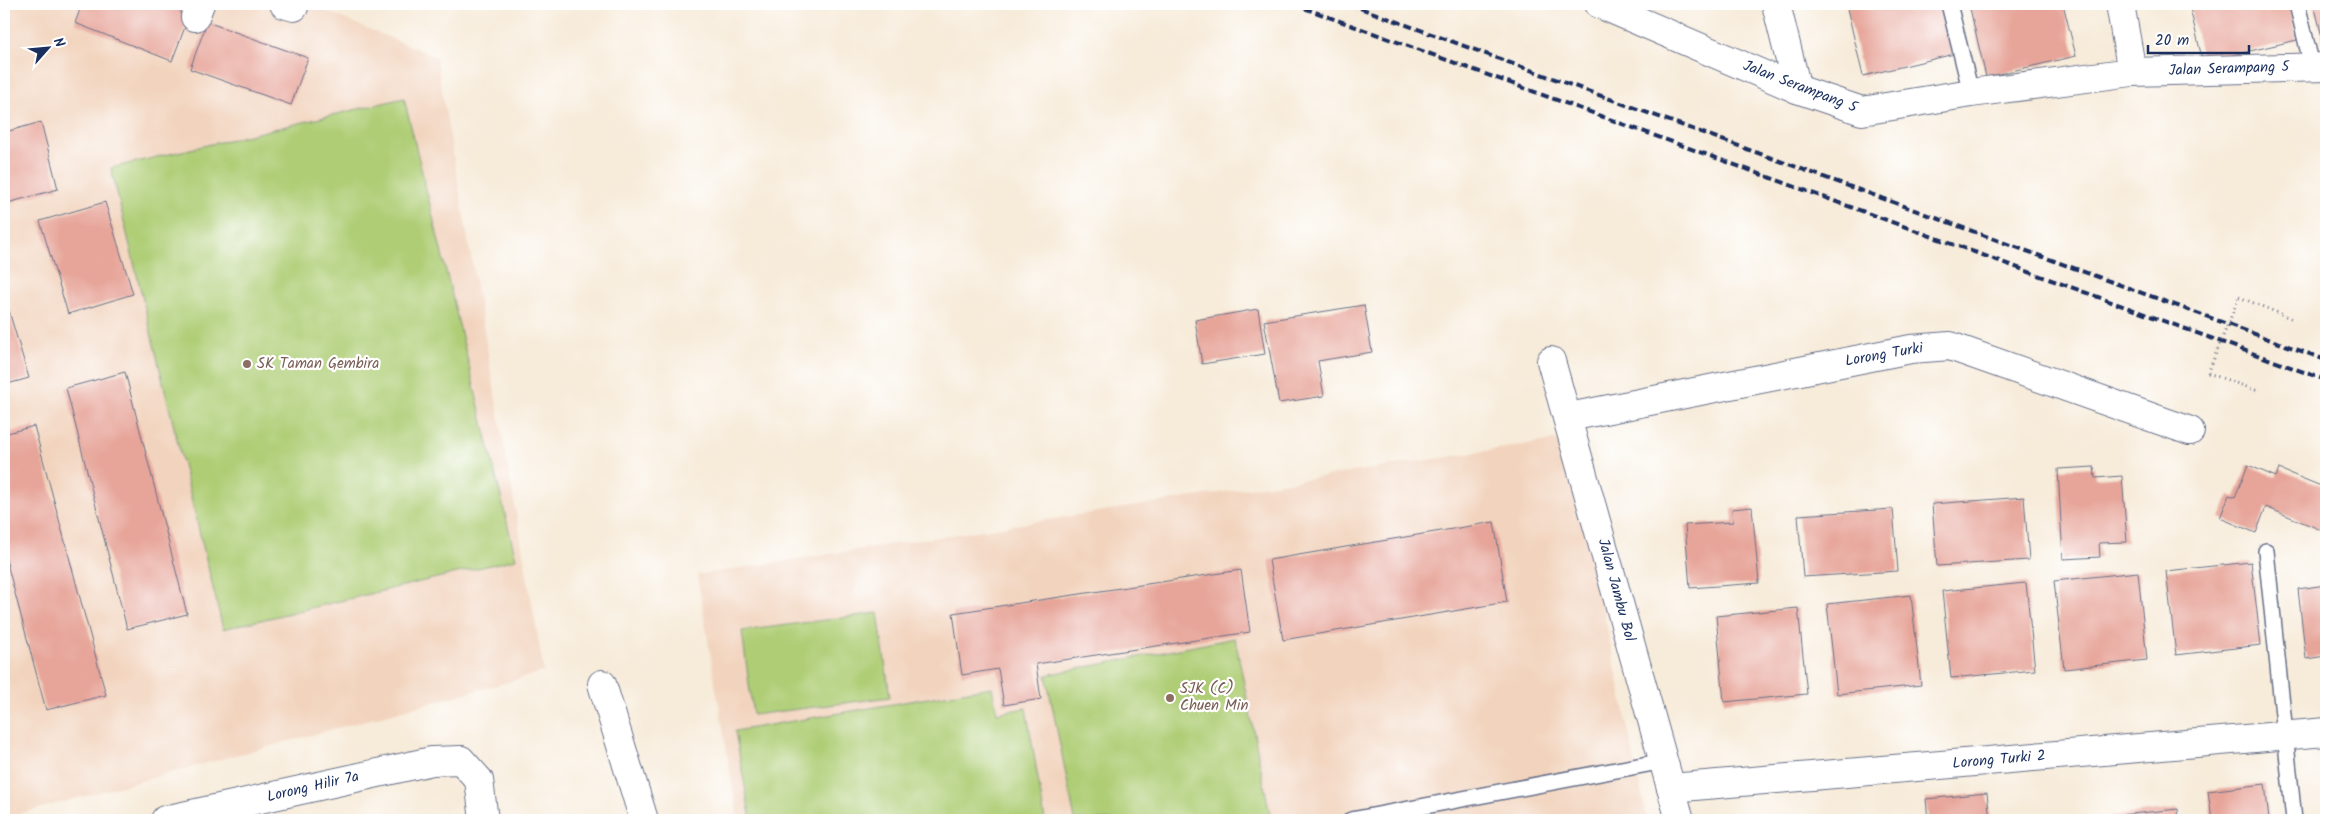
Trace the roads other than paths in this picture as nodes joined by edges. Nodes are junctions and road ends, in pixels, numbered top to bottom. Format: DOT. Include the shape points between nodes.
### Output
graph roads {
  1 [pos="1599,4"];
  2 [pos="1776,4"];
  3 [pos="1949,4"];
  4 [pos="2120,4"];
  5 [pos="2297,4"];
  6 [pos="2319,67"];
  7 [pos="2132,72"];
  8 [pos="1797,90"];
  9 [pos="1971,93"];
  10 [pos="1551,361"];
  11 [pos="1569,417"];
  12 [pos="2190,431"];
  13 [pos="2266,551"];
  14 [pos="602,684"];
  15 [pos="2326,732"];
  16 [pos="2286,736"];
  17 [pos="1664,762"];
  18 [pos="1671,788"];
  19 [pos="165,820"];
  20 [pos="484,820"];
  21 [pos="644,820"];
  22 [pos="1351,820"];
  23 [pos="1680,820"];
  24 [pos="2294,820"];
  1 -- 8 [label="street, Jalan Serampang 5"];
  2 -- 8 [label="street"];
  3 -- 9 [label="lane"];
  4 -- 7 [label="street"];
  5 -- 6 [label="lane"];
  6 -- 7 [label="street, Jalan Serampang 5"];
  7 -- 9 [label="street, Jalan Serampang 5"];
  8 -- 9 [label="street, Jalan Serampang 5" via="1862,111"];
  10 -- 11 [label="street, Jalan Jambu Bol"];
  11 -- 12 [label="street, Lorong Turki" via="1910,349 1950,346 1986,356"];
  11 -- 17 [label="street, Jalan Jambu Bol"];
  13 -- 16 [label="lane"];
  14 -- 21 [label="street"];
  15 -- 16 [label="street, Lorong Turki 2"];
  16 -- 18 [label="street, Lorong Turki 2"];
  16 -- 24 [label="lane"];
  17 -- 18 [label="street, Jalan Jambu Bol"];
  17 -- 22 [label="lane"];
  18 -- 23 [label="street, Jalan Jambu Bol"];
  19 -- 20 [label="street, Lorong Hilir 7a" via="432,761 461,760 479,780"];
}
